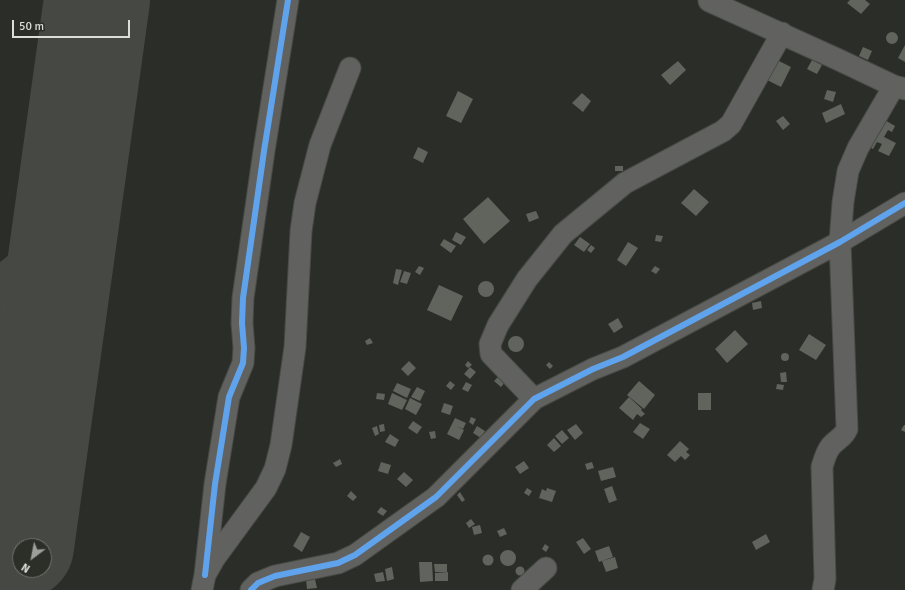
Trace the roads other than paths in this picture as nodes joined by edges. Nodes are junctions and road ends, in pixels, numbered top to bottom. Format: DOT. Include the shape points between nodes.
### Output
graph roads {
  1 [pos="288,0"];
  2 [pos="709,1"];
  3 [pos="782,33"];
  4 [pos="350,68"];
  5 [pos="900,88"];
  6 [pos="905,203"];
  7 [pos="840,242"];
  8 [pos="534,399"];
  9 [pos="546,568"];
  10 [pos="204,582"];
  11 [pos="251,590"];
  12 [pos="522,590"];
  13 [pos="823,590"];
  1 -- 10 [label="street" via="243,298 243,363 229,397 215,484"];
  2 -- 3 [label="street"];
  3 -- 5 [label="street"];
  3 -- 8 [label="street" via="731,124 723,131 625,183 562,234 527,279 498,325 490,350"];
  4 -- 10 [label="street" via="320,145 305,203 301,231 295,347 276,469 266,488 214,559"];
  5 -- 7 [label="street" via="858,148 848,171"];
  6 -- 7 [label="street"];
  7 -- 8 [label="street" via="624,357 593,369"];
  7 -- 13 [label="street" via="847,429 845,435 827,452 822,467 825,579"];
  8 -- 11 [label="street" via="436,497 355,555 338,563 275,576 258,582"];
  9 -- 12 [label="street"];
}
